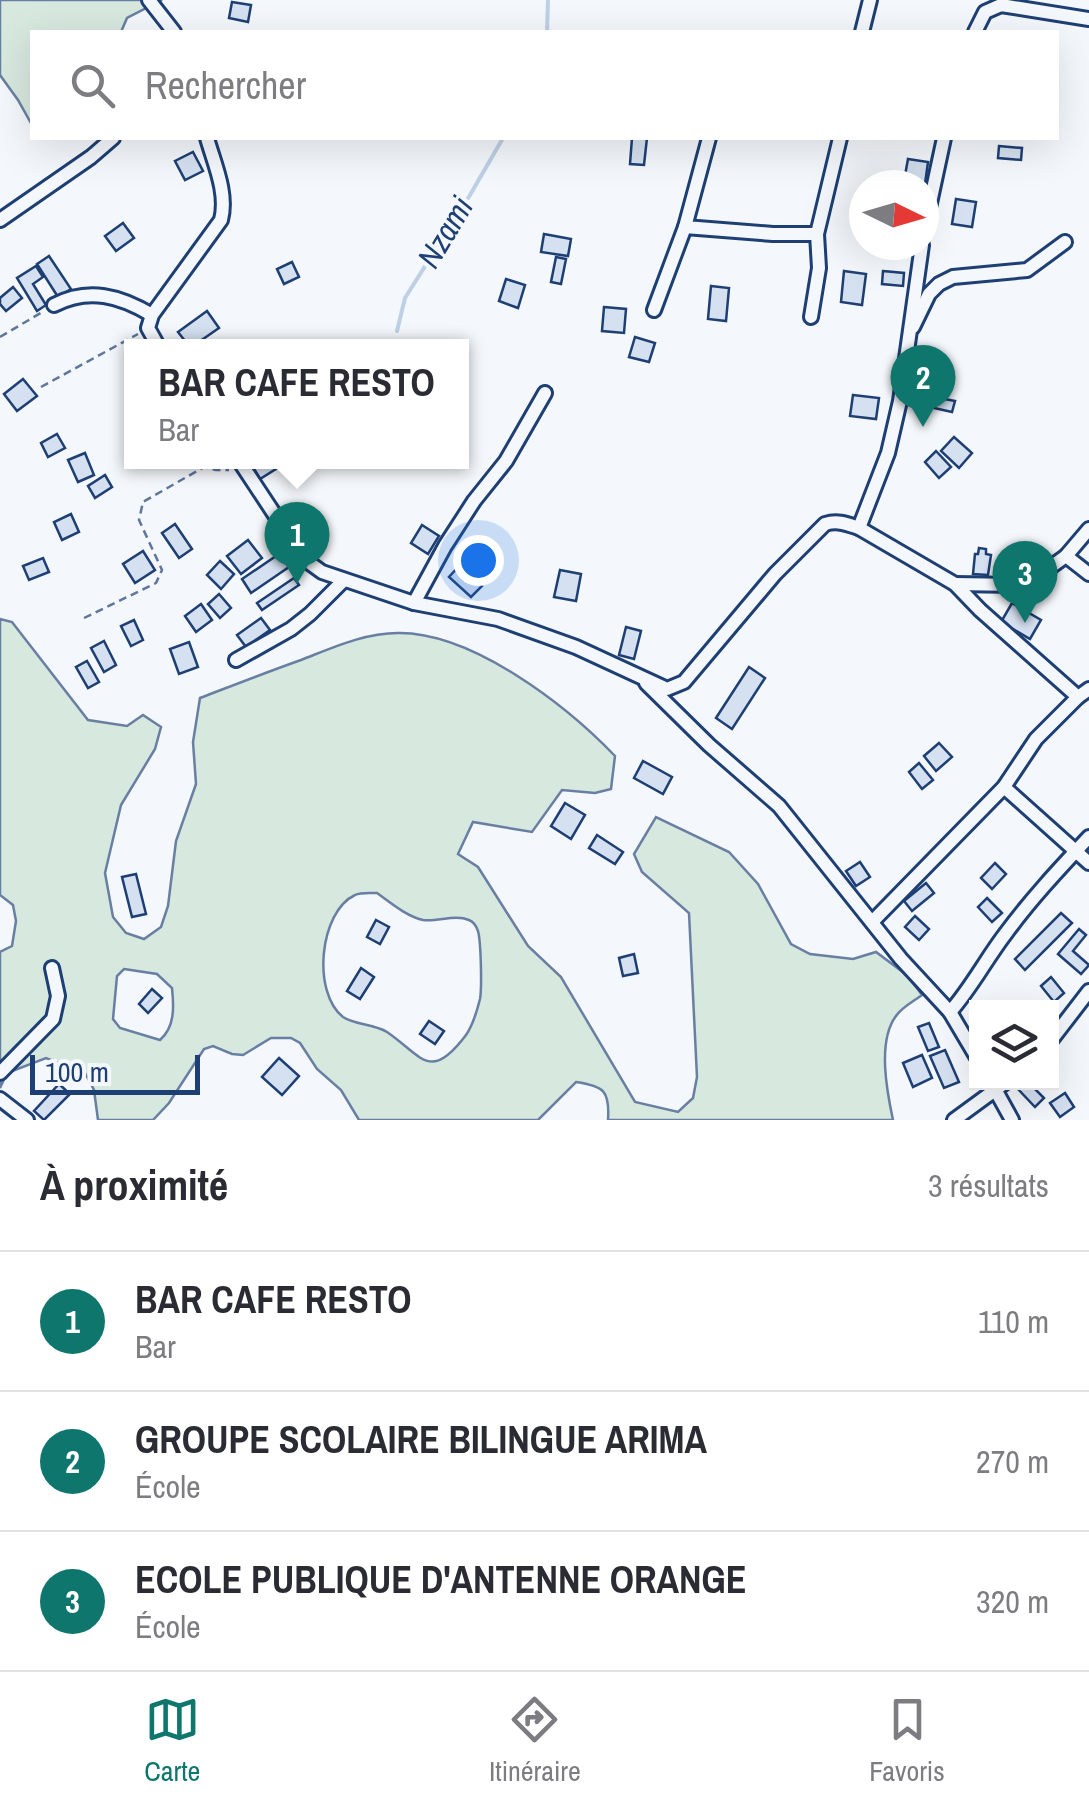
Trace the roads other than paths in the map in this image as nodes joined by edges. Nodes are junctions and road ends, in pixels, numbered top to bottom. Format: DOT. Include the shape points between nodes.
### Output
graph roads {
  1 [pos="149,0"];
  2 [pos="870,0"];
  3 [pos="1089,19"];
  4 [pos="172,30"];
  5 [pos="862,30"];
  6 [pos="976,30"];
  7 [pos="111,140"];
  8 [pos="209,140"];
  9 [pos="708,140"];
  10 [pos="840,140"];
  11 [pos="944,140"];
  12 [pos="937,170"];
  13 [pos="0,220"];
  14 [pos="685,227"];
  15 [pos="817,234"];
  16 [pos="1065,242"];
  17 [pos="920,260"];
  18 [pos="54,305"];
  19 [pos="654,310"];
  20 [pos="811,317"];
  21 [pos="150,322"];
  22 [pos="156,339"];
  23 [pos="908,339"];
  24 [pos="545,393"];
  25 [pos="245,469"];
  26 [pos="859,528"];
  27 [pos="1089,530"];
  28 [pos="1066,556"];
  29 [pos="1089,574"];
  30 [pos="343,581"];
  31 [pos="955,584"];
  32 [pos="414,603"];
  33 [pos="236,660"];
  34 [pos="640,678"];
  35 [pos="1083,693"];
  36 [pos="1004,787"];
  37 [pos="1089,836"];
  38 [pos="1075,852"];
  39 [pos="1089,863"];
  40 [pos="872,922"];
  41 [pos="52,968"];
  42 [pos="1089,990"];
  43 [pos="950,1012"];
  44 [pos="1059,1030"];
  45 [pos="969,1044"];
  46 [pos="0,1073"];
  47 [pos="992,1090"];
  48 [pos="1000,1090"];
  49 [pos="0,1099"];
  50 [pos="26,1120"];
  51 [pos="954,1120"];
  52 [pos="1012,1120"];
  1 -- 4 [label="street"];
  2 -- 5 [label="street"];
  3 -- 6 [label="street" via="1001,5 986,12"];
  7 -- 13 [label="street"];
  8 -- 21 [label="street" via="224,199 221,220"];
  9 -- 14 [label="street"];
  10 -- 15 [label="street"];
  11 -- 12 [label="street"];
  14 -- 15 [label="street"];
  14 -- 19 [label="street"];
  15 -- 20 [label="street"];
  16 -- 23 [label="street" via="1027,270 939,284"];
  17 -- 23 [label="street"];
  18 -- 21 [label="street" via="70,297 108,296 134,305"];
  21 -- 22 [label="street"];
  23 -- 26 [label="street" via="888,453"];
  24 -- 32 [label="street"];
  25 -- 30 [label="street" via="304,559"];
  26 -- 31 [label="street"];
  26 -- 34 [label="street" via="825,524 684,682 667,689"];
  27 -- 28 [label="street"];
  28 -- 29 [label="street"];
  28 -- 31 [label="street" via="1016,585"];
  30 -- 32 [label="street"];
  30 -- 33 [label="street" via="291,629"];
  31 -- 35 [label="street"];
  32 -- 34 [label="street" via="498,619"];
  34 -- 40 [label="street" via="779,806"];
  35 -- 36 [label="street" via="1036,739"];
  36 -- 38 [label="street"];
  36 -- 40 [label="street"];
  37 -- 38 [label="street"];
  38 -- 39 [label="street"];
  38 -- 43 [label="street"];
  40 -- 43 [label="street"];
  41 -- 46 [label="street" via="58,996 53,1019"];
  42 -- 44 [label="street"];
  43 -- 45 [label="street"];
  47 -- 51 [label="street"];
  48 -- 52 [label="street"];
  49 -- 50 [label="street"];
}
